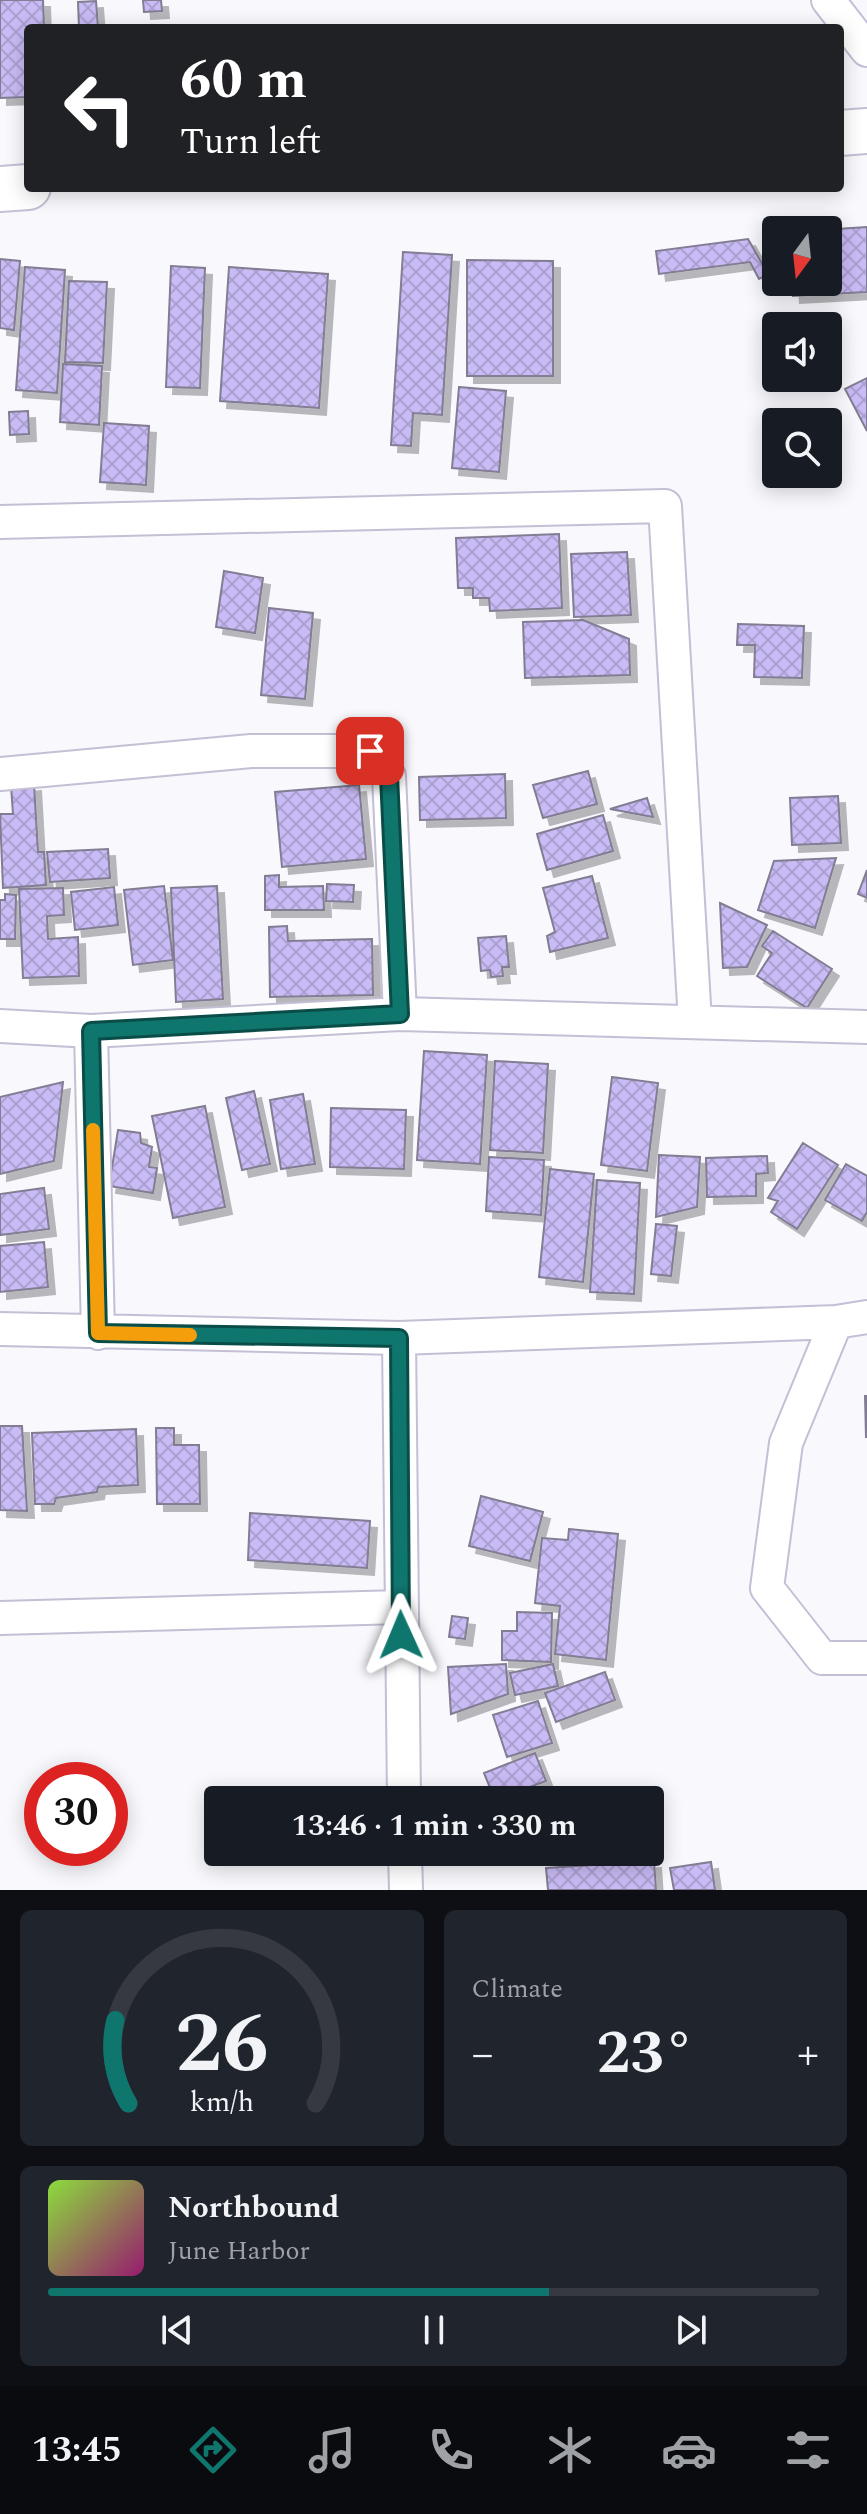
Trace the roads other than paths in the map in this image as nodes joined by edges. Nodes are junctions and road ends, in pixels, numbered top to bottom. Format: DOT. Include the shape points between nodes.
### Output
graph roads {
  1 [pos="828,0"];
  2 [pos="867,50"];
  3 [pos="867,131"];
  4 [pos="844,133"];
  5 [pos="24,187"];
  6 [pos="0,189"];
  7 [pos="0,522"];
  8 [pos="0,774"];
  9 [pos="400,1014"];
  10 [pos="695,1022"];
  11 [pos="0,1026"];
  12 [pos="867,1027"];
  13 [pos="91,1031"];
  14 [pos="852,1319"];
  15 [pos="0,1329"];
  16 [pos="98,1333"];
  17 [pos="399,1338"];
  18 [pos="401,1607"];
  19 [pos="0,1618"];
  20 [pos="867,1658"];
  21 [pos="404,1786"];
  22 [pos="405,1866"];
  23 [pos="406,1890"];
  1 -- 2 [label="street"];
  3 -- 4 [label="main road"];
  5 -- 6 [label="main road"];
  7 -- 10 [label="street" via="665,506"];
  8 -- 9 [label="street" via="251,751 370,751 389,776"];
  9 -- 10 [label="street"];
  9 -- 13 [label="street"];
  10 -- 12 [label="street"];
  11 -- 13 [label="street"];
  13 -- 16 [label="street"];
  14 -- 17 [label="street"];
  14 -- 20 [label="street" via="786,1443 767,1588 822,1658"];
  15 -- 16 [label="street"];
  16 -- 17 [label="street"];
  17 -- 18 [label="street"];
  18 -- 19 [label="street"];
  18 -- 21 [label="street"];
  22 -- 23 [label="street"];
}
